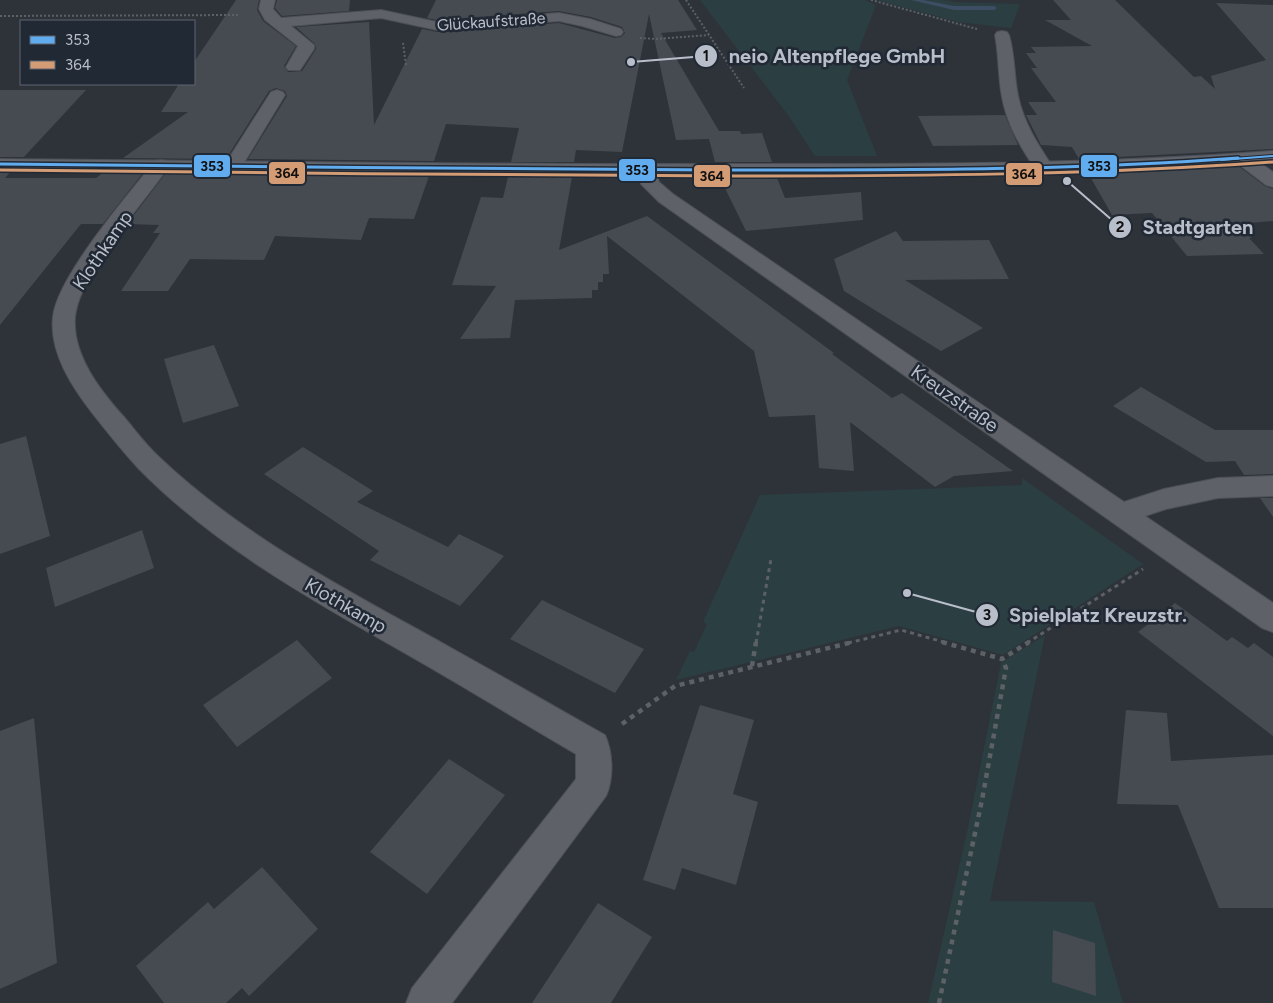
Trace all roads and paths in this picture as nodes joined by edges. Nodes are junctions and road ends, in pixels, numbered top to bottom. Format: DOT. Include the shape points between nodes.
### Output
graph roads {
  1 [pos="686,0"];
  2 [pos="871,0"];
  3 [pos="271,12"];
  4 [pos="0,16"];
  5 [pos="616,32"];
  6 [pos="709,35"];
  7 [pos="1002,35"];
  8 [pos="294,67"];
  9 [pos="744,88"];
  10 [pos="277,95"];
  11 [pos="1273,156"];
  12 [pos="1243,159"];
  13 [pos="0,164"];
  14 [pos="162,165"];
  15 [pos="233,166"];
  16 [pos="1045,169"];
  17 [pos="648,171"];
  18 [pos="1273,181"];
  19 [pos="1273,486"];
  20 [pos="1121,513"];
  21 [pos="1174,550"];
  22 [pos="772,560"];
  23 [pos="1273,618"];
  24 [pos="1002,659"];
  25 [pos="752,666"];
  26 [pos="594,746"];
  27 [pos="427,1003"];
  28 [pos="939,1003"];
  1 -- 6 [label="path"];
  2 -- 7 [label="path"];
  3 -- 4 [label="path"];
  3 -- 5 [label="street, Glückaufstraße" via="381,14 437,26 559,17"];
  3 -- 8 [label="street" via="306,45"];
  5 -- 6 [label="path" via="656,39"];
  6 -- 9 [label="path"];
  7 -- 16 [label="street" via="1013,111"];
  10 -- 15 [label="street"];
  11 -- 12 [label="main road"];
  12 -- 16 [label="main road"];
  12 -- 18 [label="street"];
  13 -- 14 [label="main road"];
  14 -- 15 [label="main road"];
  14 -- 26 [label="street, Klothkamp" via="82,274 67,304 64,317 68,347 77,371 97,403 148,462 231,533 296,576"];
  15 -- 17 [label="main road"];
  16 -- 17 [label="main road"];
  17 -- 20 [label="street, Kreuzstraße" via="650,184 666,198"];
  19 -- 20 [label="street" via="1218,488 1164,499"];
  20 -- 21 [label="street, Kreuzstraße"];
  21 -- 23 [label="street, Kreuzstraße"];
  21 -- 24 [label="path"];
  22 -- 25 [label="path"];
  24 -- 25 [label="path" via="901,630"];
  24 -- 28 [label="path" via="1006,668 984,791"];
  25 -- 26 [label="path" via="675,686"];
  26 -- 27 [label="street" via="594,784"];
}
